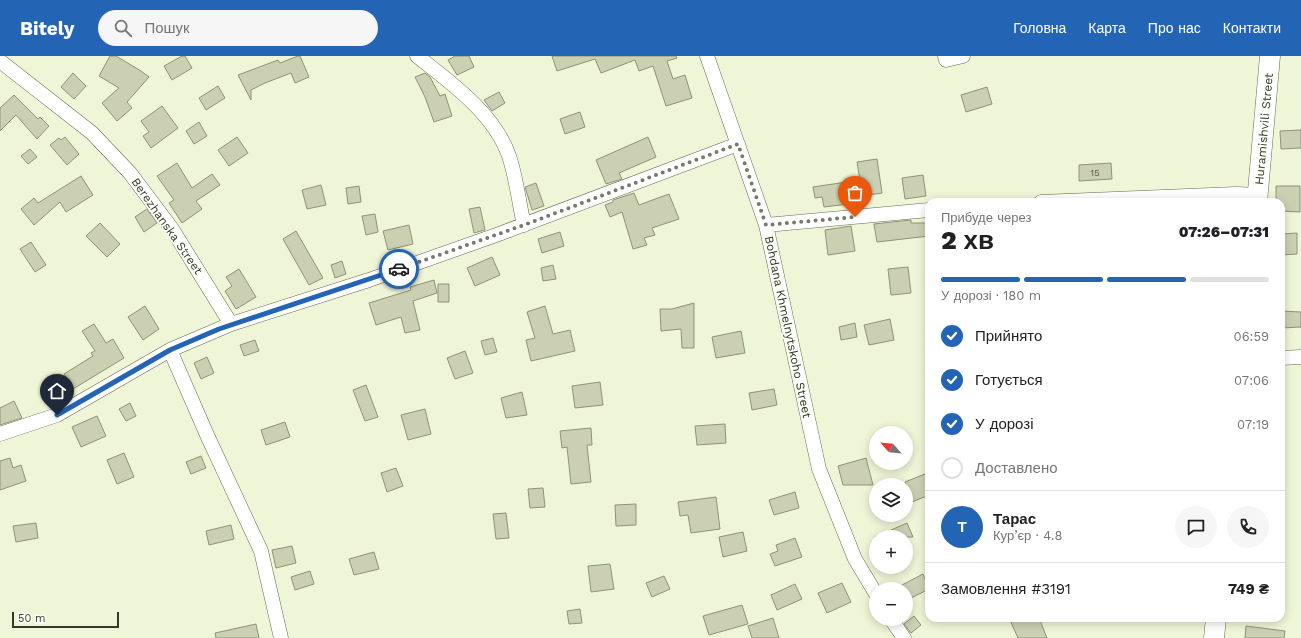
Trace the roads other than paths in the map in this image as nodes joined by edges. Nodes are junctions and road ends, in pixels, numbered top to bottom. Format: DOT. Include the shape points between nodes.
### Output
graph roads {
  1 [pos="416,56"];
  2 [pos="707,56"];
  3 [pos="945,56"];
  4 [pos="964,56"];
  5 [pos="1270,56"];
  6 [pos="0,61"];
  7 [pos="738,144"];
  8 [pos="1138,198"];
  9 [pos="1257,198"];
  10 [pos="925,210"];
  11 [pos="524,225"];
  12 [pos="766,225"];
  13 [pos="231,324"];
  14 [pos="170,350"];
  15 [pos="1301,357"];
  16 [pos="1285,358"];
  17 [pos="0,434"];
  18 [pos="869,582"];
  19 [pos="1216,622"];
  20 [pos="896,626"];
  21 [pos="281,638"];
  22 [pos="904,638"];
  23 [pos="1214,638"];
  1 -- 11 [label="street" via="462,92 500,134 510,156"];
  2 -- 7 [label="street, Bohdana Khmelnytskoho Street"];
  3 -- 4 [label="street" via="946,60"];
  5 -- 9 [label="main road, Huramishvili Street"];
  6 -- 13 [label="street, Berezhanska Street" via="92,134 130,173 172,229"];
  7 -- 11 [label="street"];
  7 -- 12 [label="street, Bohdana Khmelnytskoho Street"];
  8 -- 9 [label="street" via="1236,194"];
  10 -- 12 [label="street"];
  11 -- 13 [label="street" via="369,280"];
  12 -- 18 [label="street, Bohdana Khmelnytskoho Street" via="819,469 855,559"];
  13 -- 14 [label="street"];
  14 -- 17 [label="street" via="57,415"];
  14 -- 21 [label="street" via="261,551"];
  15 -- 16 [label="street"];
  19 -- 23 [label="main road"];
  20 -- 22 [label="street"];
}
